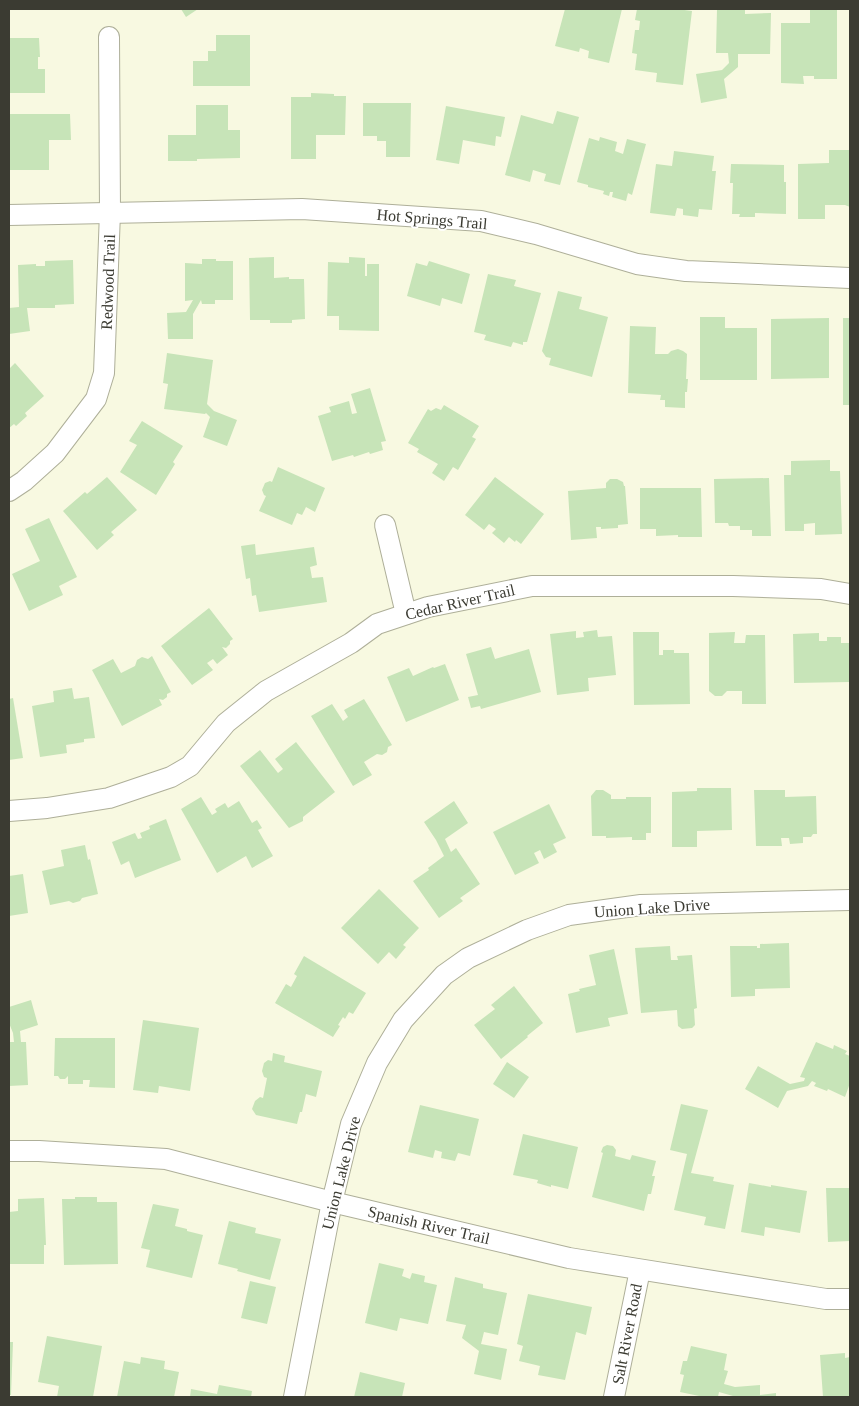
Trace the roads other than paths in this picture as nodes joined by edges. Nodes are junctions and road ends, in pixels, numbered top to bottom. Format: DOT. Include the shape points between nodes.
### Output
graph roads {
  1 [pos="109,37"];
  2 [pos="110,212"];
  3 [pos="9,215"];
  4 [pos="850,278"];
  5 [pos="9,491"];
  6 [pos="385,525"];
  7 [pos="850,594"];
  8 [pos="406,614"];
  9 [pos="9,811"];
  10 [pos="850,900"];
  11 [pos="9,1151"];
  12 [pos="332,1202"];
  13 [pos="640,1270"];
  14 [pos="850,1299"];
  15 [pos="294,1397"];
  16 [pos="614,1397"];
  1 -- 2 [label="street, Redwood Trail"];
  2 -- 3 [label="street, Hot Springs Trail"];
  2 -- 4 [label="street, Hot Springs Trail" via="302,209 481,221 637,264 686,271"];
  2 -- 5 [label="street, Redwood Trail" via="104,372 96,399 55,453"];
  6 -- 8 [label="street"];
  7 -- 8 [label="street, Cedar River Trail" via="821,589 734,586 532,586"];
  8 -- 9 [label="street, Cedar River Trail" via="377,624 352,643 266,691 226,722 190,766 171,777 109,798"];
  10 -- 12 [label="street, Union Lake Drive" via="641,905 569,914 468,958 444,975 403,1020 377,1063 351,1124"];
  11 -- 12 [label="street, Spanish River Trail" via="39,1150 166,1159"];
  12 -- 13 [label="street, Spanish River Trail" via="569,1258"];
  12 -- 15 [label="street, Union Lake Drive"];
  13 -- 14 [label="street, Spanish River Trail" via="826,1299"];
  13 -- 16 [label="street, Salt River Road"];
}
